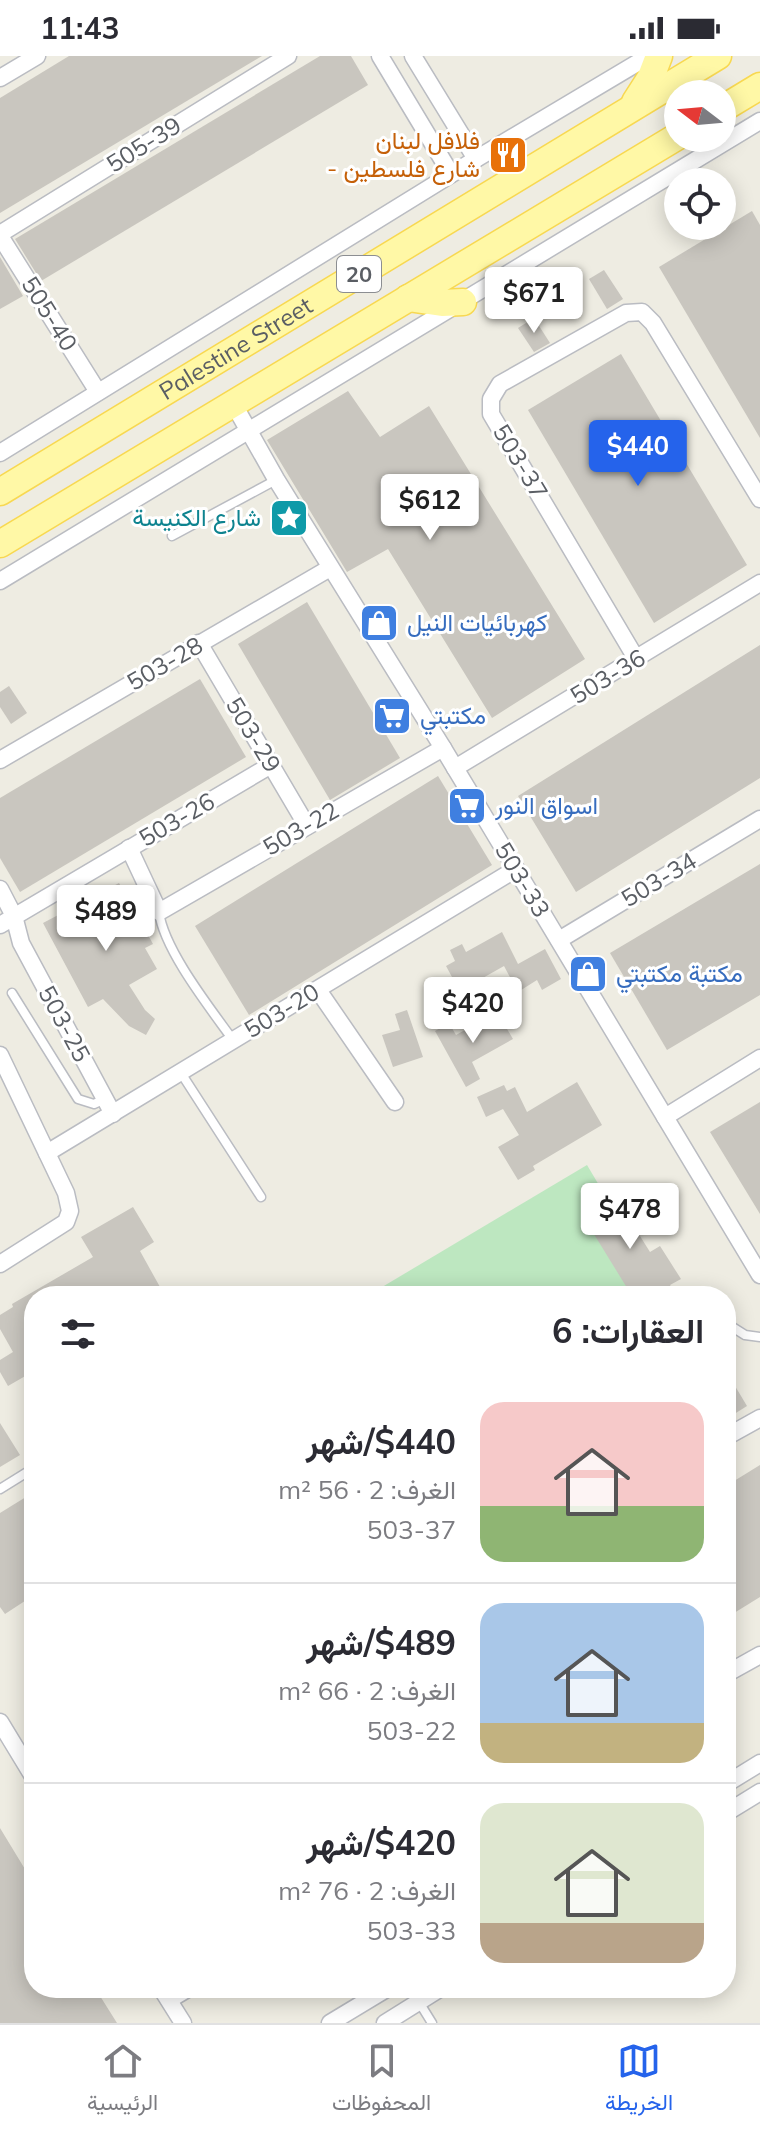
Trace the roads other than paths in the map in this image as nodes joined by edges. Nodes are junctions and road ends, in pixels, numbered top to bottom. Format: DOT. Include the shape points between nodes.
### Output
graph roads {
  1 [pos="37,56"];
  2 [pos="288,56"];
  3 [pos="380,56"];
  4 [pos="413,56"];
  5 [pos="649,56"];
  6 [pos="659,56"];
  7 [pos="718,56"];
  8 [pos="0,78"];
  9 [pos="760,86"];
  10 [pos="736,101"];
  11 [pos="625,112"];
  12 [pos="760,121"];
  13 [pos="664,144"];
  14 [pos="476,159"];
  15 [pos="451,174"];
  16 [pos="0,235"];
  17 [pos="408,298"];
  18 [pos="463,302"];
  19 [pos="98,392"];
  20 [pos="233,403"];
  21 [pos="249,431"];
  22 [pos="0,453"];
  23 [pos="276,479"];
  24 [pos="0,492"];
  25 [pos="760,499"];
  26 [pos="172,536"];
  27 [pos="0,544"];
  28 [pos="330,568"];
  29 [pos="0,581"];
  30 [pos="760,583"];
  31 [pos="199,643"];
  32 [pos="637,660"];
  33 [pos="443,748"];
  34 [pos="0,760"];
  35 [pos="271,765"];
  36 [pos="455,768"];
  37 [pos="760,819"];
  38 [pos="307,826"];
  39 [pos="129,848"];
  40 [pos="516,869"];
  41 [pos="0,889"];
  42 [pos="159,912"];
  43 [pos="7,920"];
  44 [pos="559,940"];
  45 [pos="318,990"];
  46 [pos="12,993"];
  47 [pos="234,1040"];
  48 [pos="0,1055"];
  49 [pos="760,1058"];
  50 [pos="181,1073"];
  51 [pos="395,1102"];
  52 [pos="109,1106"];
  53 [pos="665,1117"];
  54 [pos="47,1153"];
  55 [pos="261,1197"];
  56 [pos="0,1264"];
  57 [pos="760,1275"];
  58 [pos="736,1329"];
  59 [pos="760,1337"];
  60 [pos="760,1418"];
  61 [pos="736,1431"];
  62 [pos="24,1474"];
  63 [pos="0,1489"];
  64 [pos="760,1655"];
  65 [pos="736,1668"];
  66 [pos="0,1722"];
  67 [pos="6,1744"];
  68 [pos="760,1763"];
  69 [pos="24,1766"];
  70 [pos="736,1778"];
  71 [pos="760,1792"];
  72 [pos="736,1807"];
  73 [pos="167,1998"];
  74 [pos="371,1998"];
  75 [pos="425,1998"];
  76 [pos="419,2002"];
  77 [pos="183,2023"];
  78 [pos="330,2023"];
  79 [pos="385,2023"];
  80 [pos="432,2023"];
  1 -- 8 [label="street"];
  2 -- 16 [label="street, 505-39"];
  3 -- 15 [label="street"];
  4 -- 14 [label="street"];
  5 -- 14 [label="street"];
  6 -- 11 [label="main road" via="644,90"];
  7 -- 11 [label="main road, Palestine Street / 20"];
  9 -- 10 [label="main road"];
  11 -- 24 [label="main road, Palestine Street / 20"];
  12 -- 18 [label="street"];
  13 -- 17 [label="main road, Palestine Street / 20"];
  14 -- 15 [label="street"];
  15 -- 19 [label="street"];
  16 -- 19 [label="street, 505-40"];
  17 -- 18 [label="main road"];
  17 -- 20 [label="main road, Palestine Street / 20"];
  18 -- 21 [label="street"];
  19 -- 22 [label="street"];
  20 -- 21 [label="street, 503-33"];
  20 -- 27 [label="main road, Palestine Street / 20"];
  21 -- 23 [label="street, 503-33"];
  21 -- 29 [label="street"];
  23 -- 26 [label="lane"];
  23 -- 28 [label="street, 503-33"];
  25 -- 32 [label="street, 503-37" via="642,312 626,313 500,384 491,399 491,414"];
  28 -- 31 [label="street, 503-28"];
  28 -- 33 [label="street, 503-33"];
  30 -- 32 [label="street, 503-36"];
  31 -- 34 [label="street, 503-28"];
  31 -- 35 [label="street, 503-29"];
  32 -- 36 [label="street, 503-36"];
  33 -- 36 [label="street, 503-33"];
  33 -- 38 [label="street, 503-22"];
  35 -- 38 [label="street, 503-29"];
  35 -- 39 [label="street, 503-26"];
  36 -- 40 [label="street, 503-33"];
  37 -- 44 [label="street, 503-34"];
  38 -- 42 [label="street, 503-22"];
  39 -- 42 [label="street"];
  39 -- 43 [label="street, 503-26"];
  40 -- 44 [label="street, 503-33"];
  40 -- 45 [label="street, 503-20"];
  41 -- 43 [label="street, 503-25"];
  42 -- 47 [label="lane" via="161,927 198,992"];
  43 -- 52 [label="street, 503-25"];
  44 -- 53 [label="street, 503-33"];
  45 -- 47 [label="street, 503-20"];
  45 -- 51 [label="street"];
  46 -- 52 [label="lane" via="78,1099"];
  47 -- 50 [label="street, 503-20"];
  48 -- 54 [label="street"];
  49 -- 53 [label="street"];
  50 -- 52 [label="street, 503-20"];
  50 -- 55 [label="lane"];
  52 -- 54 [label="street, 503-20"];
  53 -- 57 [label="street, 503-33"];
  54 -- 56 [label="street" via="66,1193 66,1222"];
  58 -- 59 [label="lane"];
  60 -- 61 [label="street"];
  62 -- 63 [label="lane"];
  64 -- 65 [label="street"];
  66 -- 67 [label="street"];
  67 -- 69 [label="street"];
  68 -- 70 [label="street"];
  71 -- 72 [label="street"];
  73 -- 77 [label="street"];
  74 -- 78 [label="street"];
  75 -- 76 [label="street"];
  76 -- 79 [label="street"];
  76 -- 80 [label="lane"];
}
